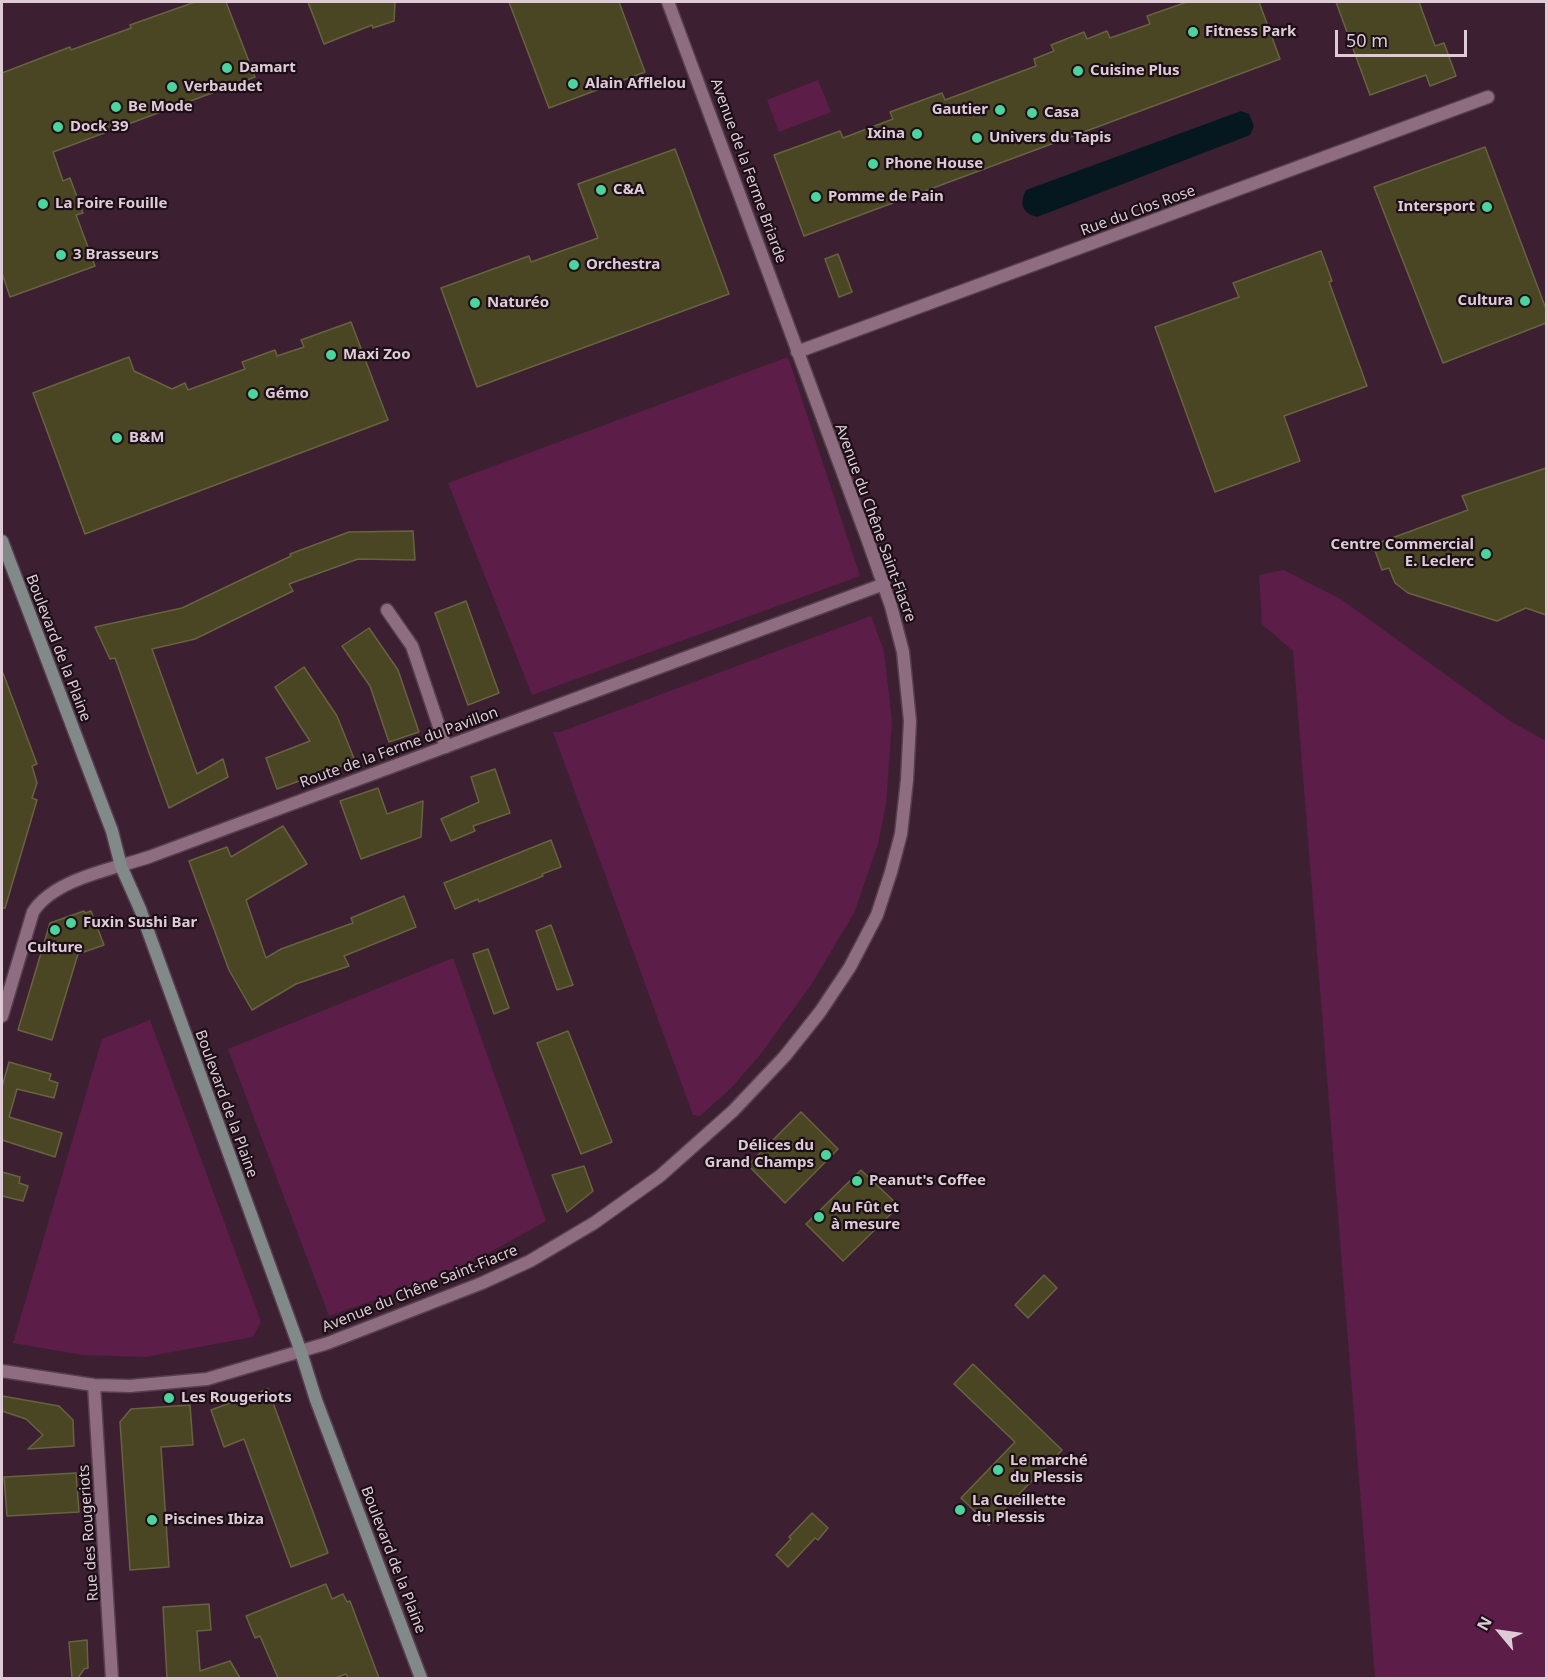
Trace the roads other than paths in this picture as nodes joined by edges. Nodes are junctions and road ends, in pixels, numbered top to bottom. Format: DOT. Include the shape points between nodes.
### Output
graph roads {
  1 [pos="668,2"];
  2 [pos="1488,98"];
  3 [pos="797,352"];
  4 [pos="2,541"];
  5 [pos="884,584"];
  6 [pos="387,610"];
  7 [pos="446,747"];
  8 [pos="121,866"];
  9 [pos="2,1016"];
  10 [pos="301,1352"];
  11 [pos="2,1371"];
  12 [pos="94,1385"];
  13 [pos="112,1678"];
  14 [pos="421,1678"];
  1 -- 3 [label="street, Avenue de la Ferme Briarde"];
  2 -- 3 [label="street, Rue du Clos Rose"];
  3 -- 5 [label="street, Avenue du Chêne Saint-Fiacre"];
  4 -- 8 [label="main road, Boulevard de la Plaine"];
  5 -- 7 [label="street, Route de la Ferme du Pavillon"];
  5 -- 10 [label="street, Avenue du Chêne Saint-Fiacre" via="903,652 910,722 900,834 877,915 820,1012 733,1111 660,1176 594,1223 482,1283"];
  6 -- 7 [label="street" via="412,646"];
  7 -- 8 [label="street, Route de la Ferme du Pavillon"];
  8 -- 9 [label="street, Route de la Ferme du Pavillon" via="92,874 40,901 33,912"];
  8 -- 10 [label="main road, Boulevard de la Plaine"];
  10 -- 12 [label="street, Avenue du Chêne Saint-Fiacre" via="207,1379"];
  10 -- 14 [label="main road, Boulevard de la Plaine"];
  11 -- 12 [label="street, Avenue du Chêne Saint-Fiacre"];
  12 -- 13 [label="street, Rue des Rougeriots"];
}
